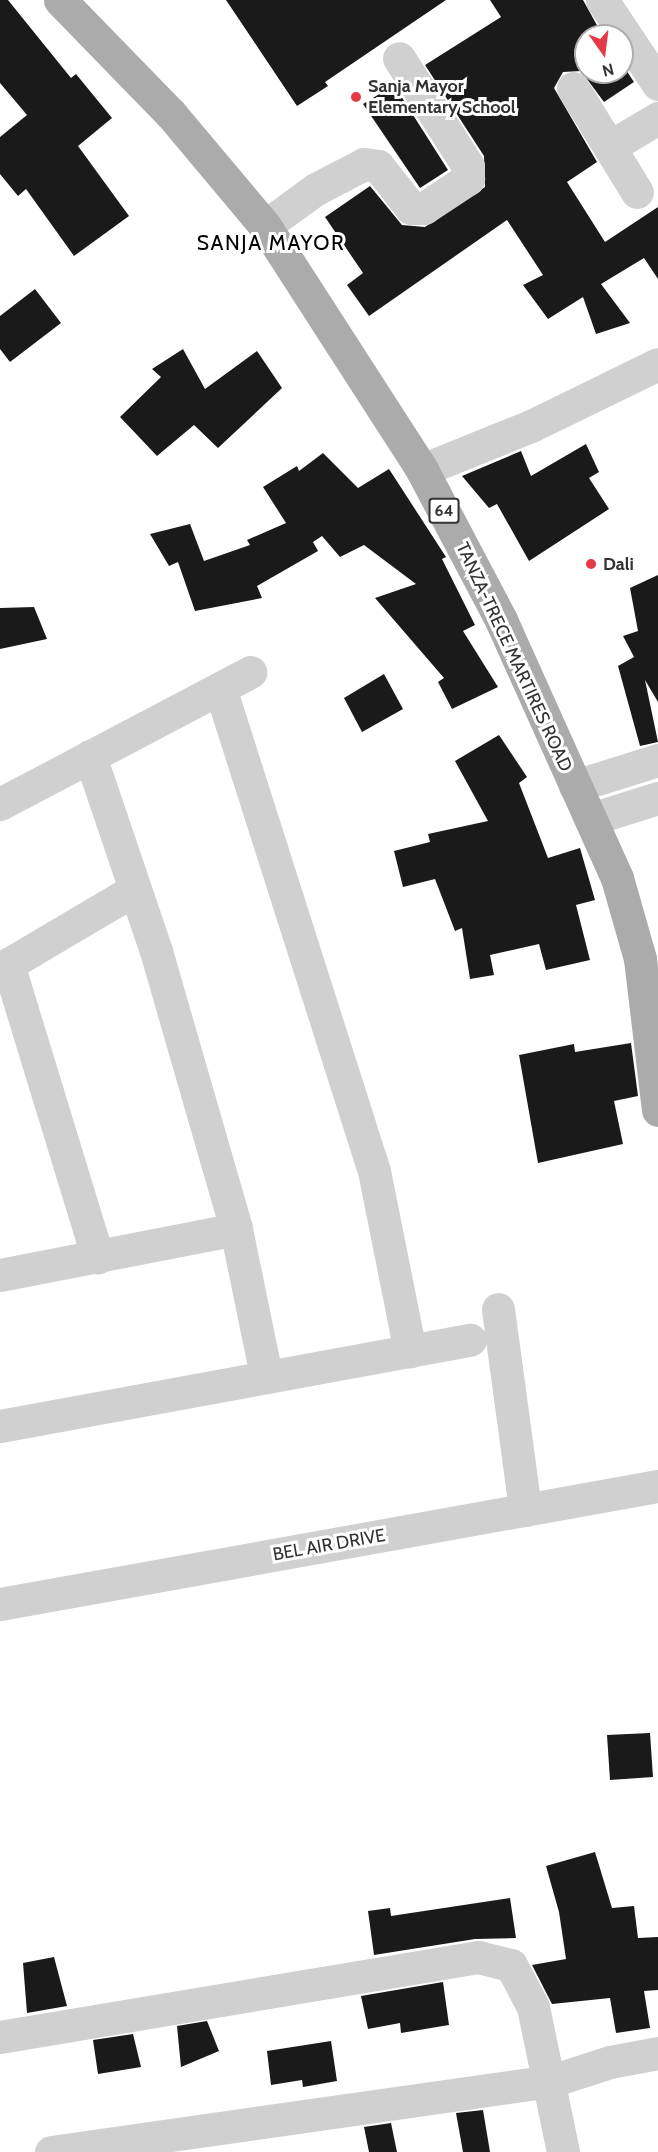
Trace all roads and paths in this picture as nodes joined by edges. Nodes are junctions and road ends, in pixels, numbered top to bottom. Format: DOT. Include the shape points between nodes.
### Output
graph roads {
  1 [pos="60,0"];
  2 [pos="602,0"];
  3 [pos="399,58"];
  4 [pos="658,84"];
  5 [pos="573,88"];
  6 [pos="658,118"];
  7 [pos="611,146"];
  8 [pos="637,192"];
  9 [pos="265,226"];
  10 [pos="658,364"];
  11 [pos="423,470"];
  12 [pos="250,672"];
  13 [pos="220,688"];
  14 [pos="90,756"];
  15 [pos="658,760"];
  16 [pos="575,786"];
  17 [pos="658,798"];
  18 [pos="0,804"];
  19 [pos="591,819"];
  20 [pos="134,890"];
  21 [pos="4,967"];
  22 [pos="658,1110"];
  23 [pos="236,1229"];
  24 [pos="98,1258"];
  25 [pos="0,1275"];
  26 [pos="498,1309"];
  27 [pos="471,1340"];
  28 [pos="410,1351"];
  29 [pos="266,1375"];
  30 [pos="0,1425"];
  31 [pos="658,1486"];
  32 [pos="525,1510"];
  33 [pos="0,1604"];
  34 [pos="0,2037"];
  35 [pos="658,2053"];
  36 [pos="658,2073"];
  37 [pos="567,2077"];
  38 [pos="51,2152"];
  39 [pos="562,2152"];
  1 -- 9 [label="main road, TANZA-TRECE MARTIRES ROAD / 64" via="171,114"];
  2 -- 4 [label="street"];
  3 -- 9 [label="street" via="468,166 468,179 424,208 411,208 378,165 364,164 316,189"];
  5 -- 7 [label="street"];
  6 -- 7 [label="street"];
  7 -- 8 [label="street"];
  9 -- 11 [label="main road, TANZA-TRECE MARTIRES ROAD / 64"];
  10 -- 11 [label="street" via="531,426"];
  11 -- 16 [label="main road, TANZA-TRECE MARTIRES ROAD / 64" via="501,620"];
  12 -- 13 [label="street"];
  13 -- 14 [label="street"];
  13 -- 28 [label="street" via="374,1171"];
  14 -- 18 [label="street"];
  14 -- 20 [label="street"];
  15 -- 16 [label="street"];
  16 -- 19 [label="main road, TANZA-TRECE MARTIRES ROAD / 64"];
  17 -- 19 [label="street"];
  19 -- 22 [label="main road, TANZA-TRECE MARTIRES ROAD / 64" via="616,878 640,959"];
  20 -- 21 [label="street"];
  20 -- 23 [label="street" via="156,951"];
  21 -- 24 [label="street"];
  23 -- 24 [label="street"];
  23 -- 29 [label="street"];
  24 -- 25 [label="street"];
  26 -- 32 [label="street"];
  27 -- 28 [label="street"];
  28 -- 29 [label="street"];
  29 -- 30 [label="street"];
  31 -- 32 [label="street, BEL AIR DRIVE"];
  32 -- 33 [label="street, BEL AIR DRIVE"];
  34 -- 37 [label="street" via="478,1957 511,1965"];
  35 -- 37 [label="street" via="610,2062"];
  36 -- 37 [label="street" via="610,2082"];
  37 -- 38 [label="street"];
  37 -- 39 [label="street"];
}
